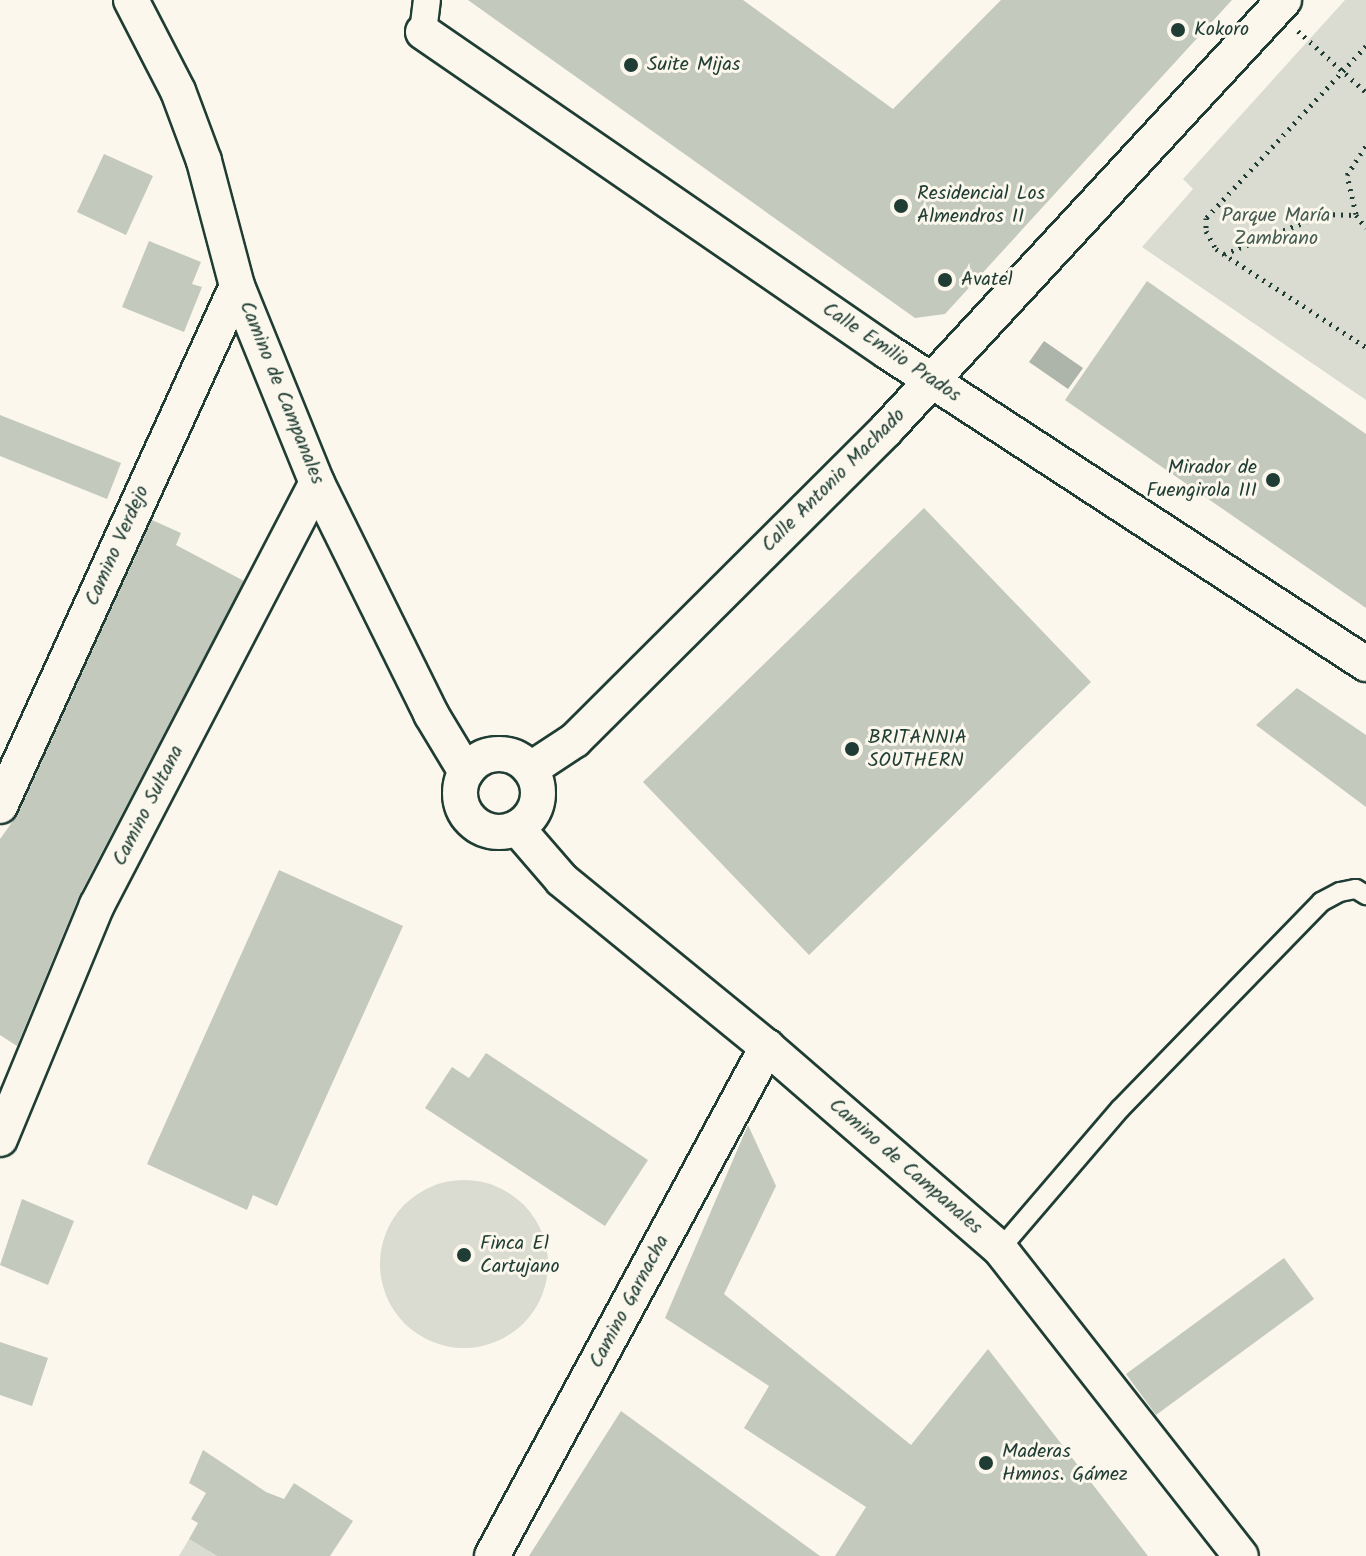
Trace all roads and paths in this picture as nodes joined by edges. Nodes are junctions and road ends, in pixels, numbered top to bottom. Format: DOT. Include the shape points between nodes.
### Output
graph roads {
  1 [pos="131,0"];
  2 [pos="1279,5"];
  3 [pos="425,16"];
  4 [pos="1366,46"];
  5 [pos="1343,70"];
  6 [pos="1366,92"];
  7 [pos="1366,146"];
  8 [pos="1356,215"];
  9 [pos="1366,228"];
  10 [pos="1224,254"];
  11 [pos="237,286"];
  12 [pos="1366,347"];
  13 [pos="931,381"];
  14 [pos="317,483"];
  15 [pos="1366,664"];
  16 [pos="531,769"];
  17 [pos="466,772"];
  18 [pos="0,806"];
  19 [pos="518,829"];
  20 [pos="1366,895"];
  21 [pos="767,1047"];
  22 [pos="0,1139"];
  23 [pos="1000,1249"];
  24 [pos="492,1556"];
  25 [pos="1241,1556"];
  1 -- 11 [label="street, Camino de Campanales" via="154,38 204,161"];
  2 -- 5 [label="path"];
  2 -- 13 [label="street, Calle Antonio Machado"];
  3 -- 13 [label="street, Calle Emilio Prados"];
  4 -- 5 [label="path"];
  5 -- 6 [label="path"];
  5 -- 10 [label="path" via="1206,218 1209,241"];
  7 -- 8 [label="path" via="1347,175"];
  8 -- 9 [label="path"];
  8 -- 10 [label="path" via="1325,214"];
  10 -- 12 [label="path"];
  11 -- 14 [label="street, Camino de Campanales"];
  11 -- 18 [label="street, Camino Verdejo"];
  13 -- 15 [label="street, Calle Emilio Prados"];
  13 -- 16 [label="street, Calle Antonio Machado" via="575,740"];
  14 -- 17 [label="street, Camino de Campanales" via="431,714"];
  14 -- 22 [label="street, Camino Sultana" via="97,905"];
  16 -- 17 [label="street" via="521,760 494,754"];
  16 -- 19 [label="street" via="539,795 529,820"];
  17 -- 19 [label="street" via="460,798 470,821 493,832"];
  19 -- 21 [label="street, Camino de Campanales" via="562,880"];
  20 -- 23 [label="lane" via="1348,891 1321,902 1120,1109"];
  21 -- 23 [label="street, Camino de Campanales"];
  21 -- 24 [label="street, Camino Garnacha"];
  23 -- 25 [label="street, Camino de Campanales"];
}
